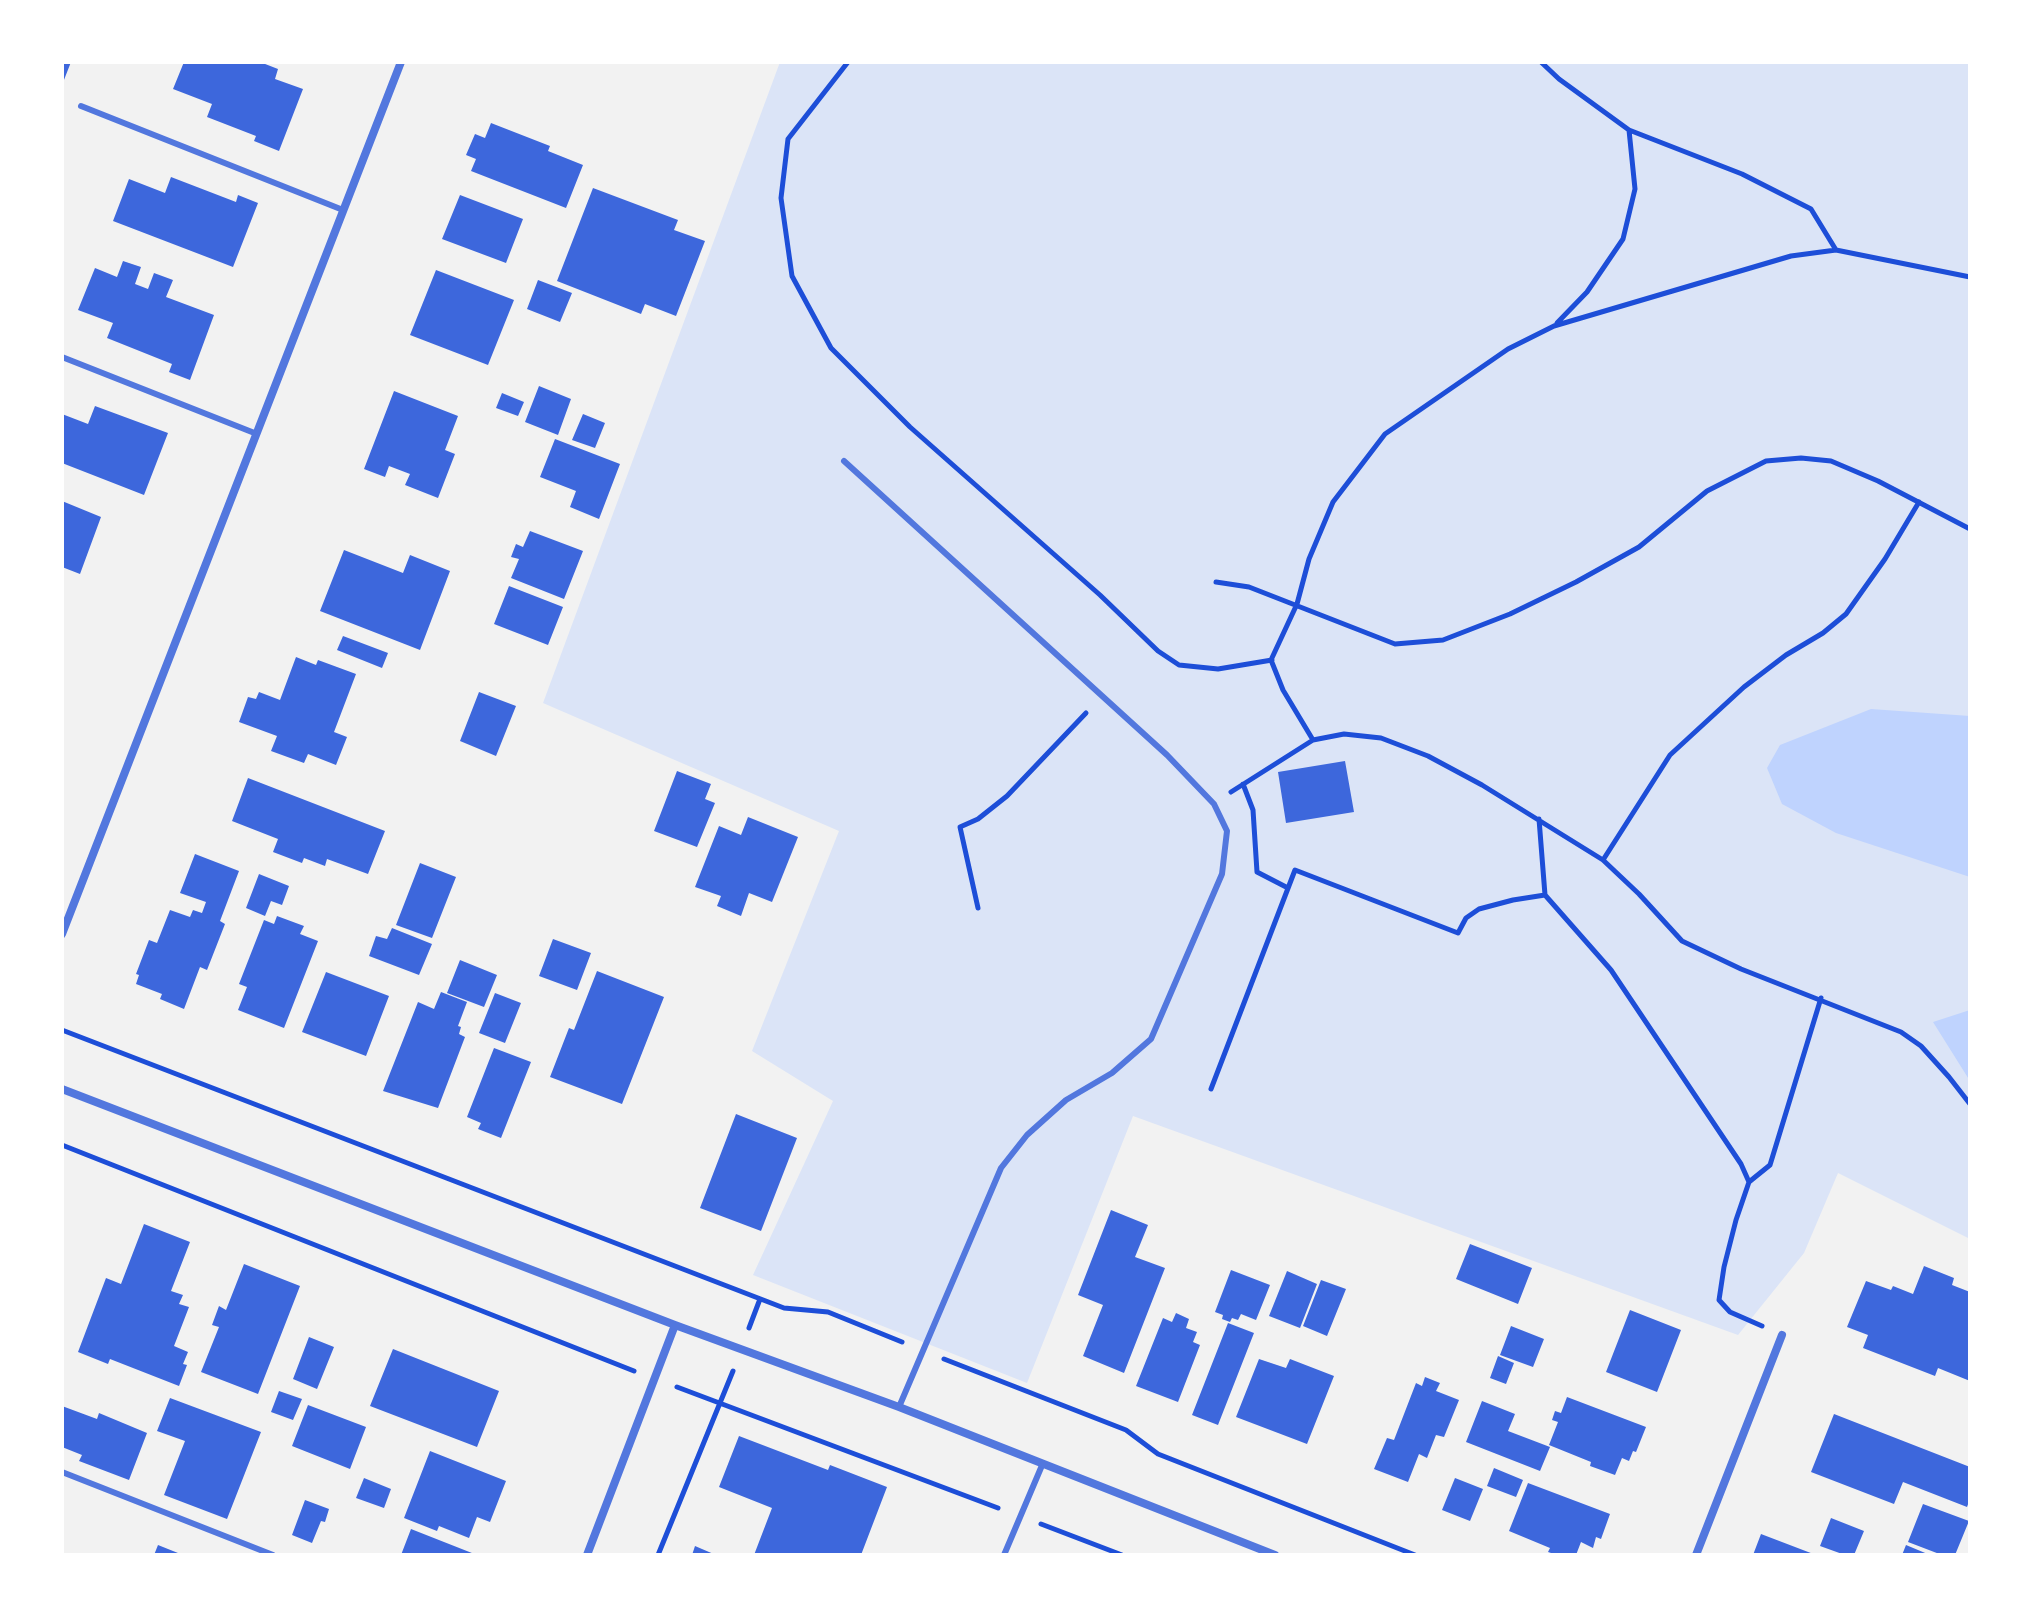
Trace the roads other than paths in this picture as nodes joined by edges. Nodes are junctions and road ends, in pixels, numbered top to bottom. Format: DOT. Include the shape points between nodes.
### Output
graph roads {
  1 [pos="401,62"];
  2 [pos="81,106"];
  3 [pos="343,210"];
  4 [pos="62,357"];
  5 [pos="257,434"];
  6 [pos="844,461"];
  7 [pos="62,934"];
  8 [pos="62,1089"];
  9 [pos="675,1325"];
  10 [pos="1782,1335"];
  11 [pos="899,1407"];
  12 [pos="1043,1463"];
  13 [pos="62,1472"];
  14 [pos="273,1555"];
  15 [pos="587,1555"];
  16 [pos="1004,1555"];
  17 [pos="1275,1555"];
  18 [pos="1696,1555"];
  1 -- 3 [label="street"];
  2 -- 3 [label="lane"];
  3 -- 5 [label="street"];
  4 -- 5 [label="lane"];
  5 -- 7 [label="street"];
  6 -- 11 [label="lane" via="1167,755 1214,804 1227,831 1222,874 1151,1039 1112,1073 1066,1100 1027,1135 1001,1168"];
  8 -- 9 [label="street"];
  9 -- 11 [label="street"];
  9 -- 15 [label="street"];
  10 -- 18 [label="street"];
  11 -- 12 [label="street"];
  12 -- 16 [label="lane"];
  12 -- 17 [label="street"];
  13 -- 14 [label="lane"];
}
